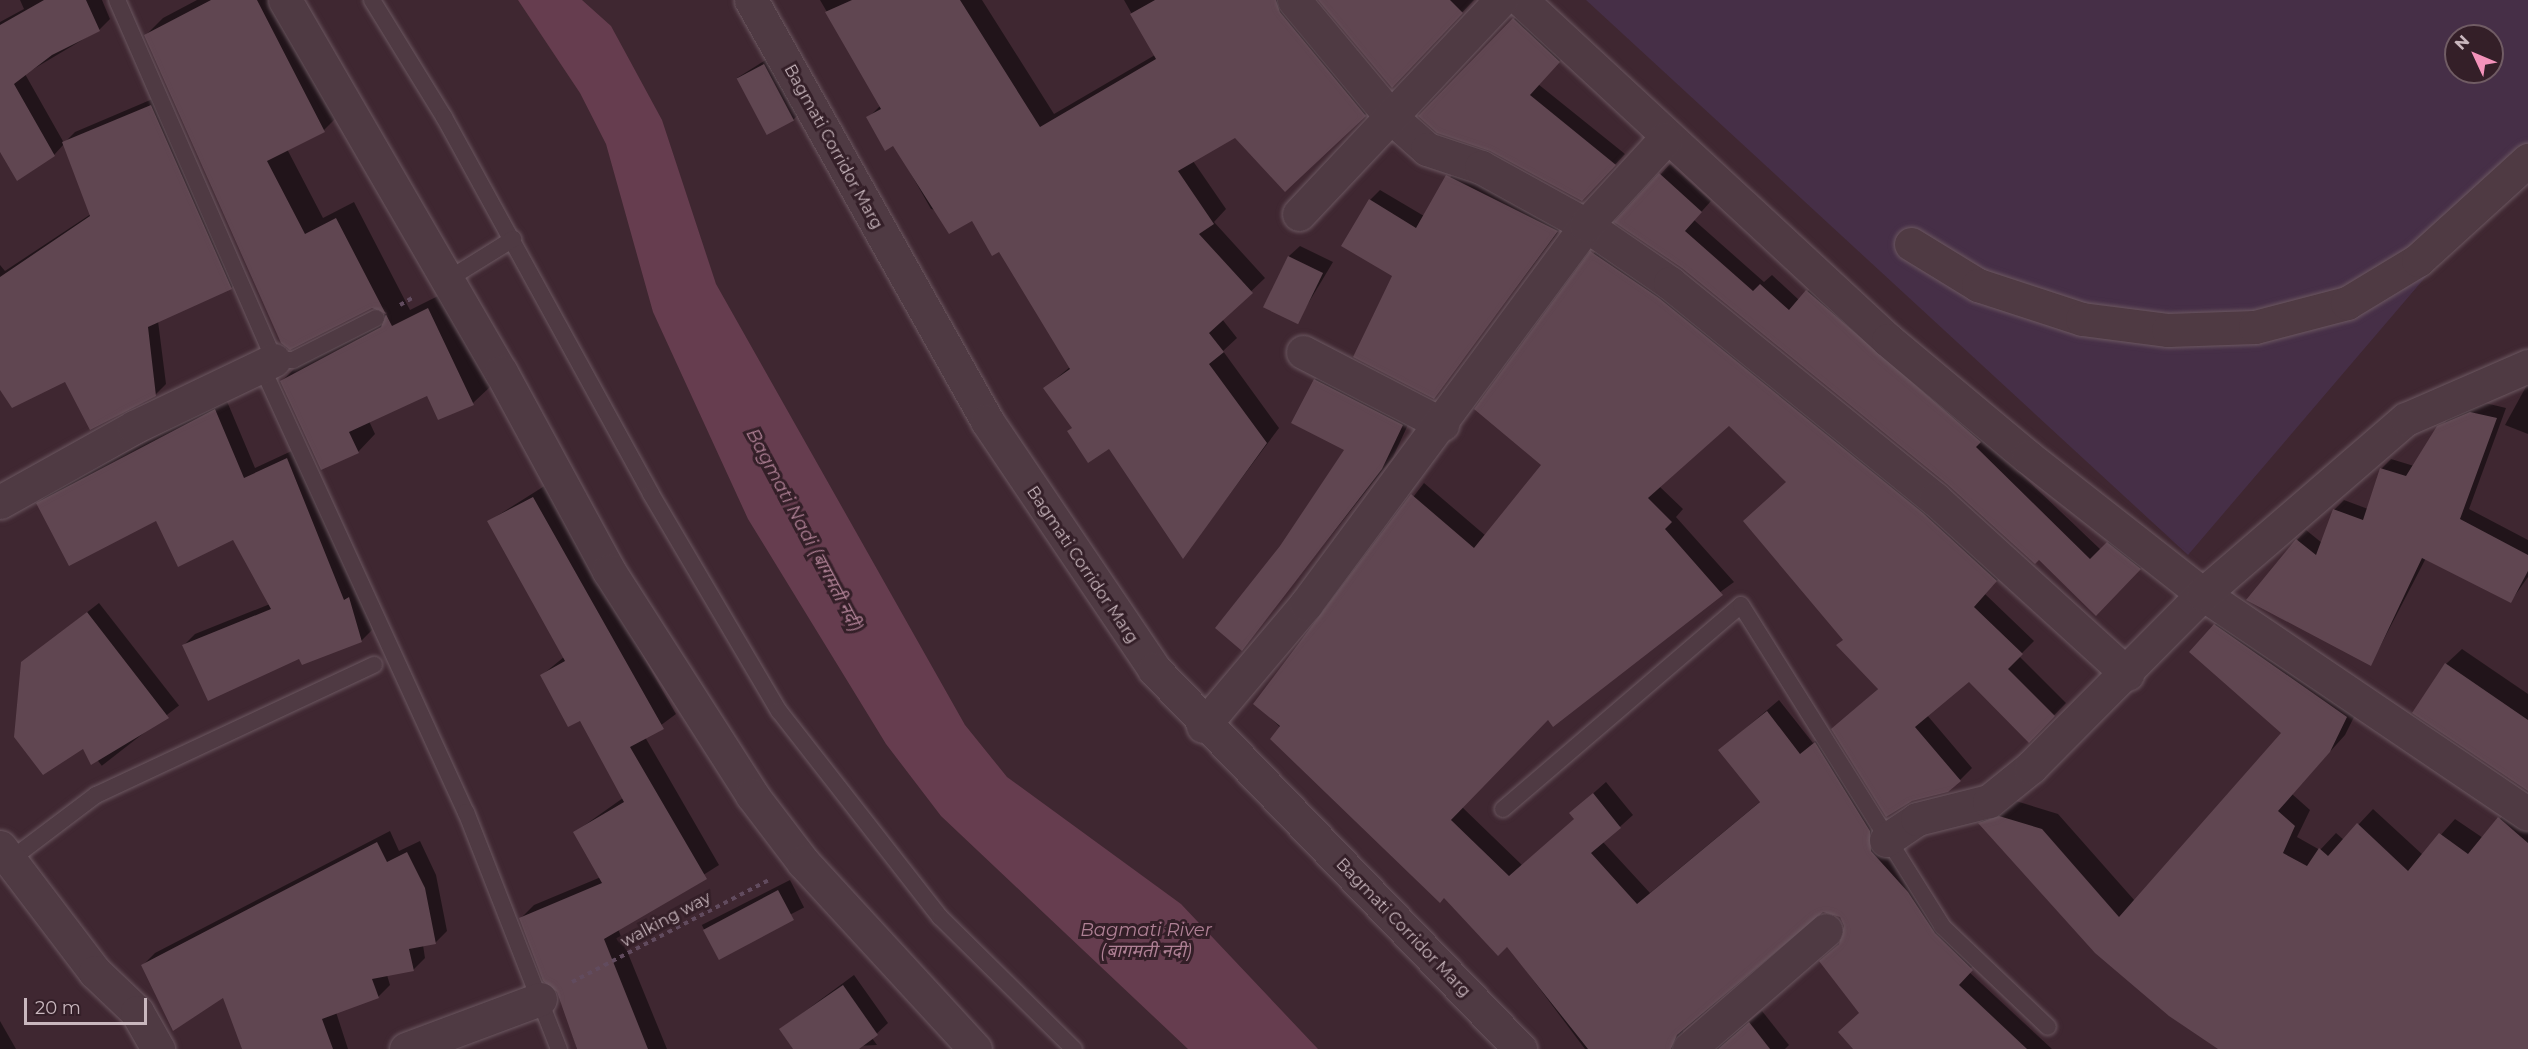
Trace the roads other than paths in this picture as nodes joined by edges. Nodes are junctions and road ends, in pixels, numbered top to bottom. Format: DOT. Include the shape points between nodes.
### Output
graph roads {
  1 [pos="117,0"];
  2 [pos="285,0"];
  3 [pos="372,0"];
  4 [pos="751,0"];
  5 [pos="1294,0"];
  6 [pos="1501,0"];
  7 [pos="1521,0"];
  8 [pos="1391,117"];
  9 [pos="1665,139"];
  10 [pos="2528,160"];
  11 [pos="1299,214"];
  12 [pos="1586,225"];
  13 [pos="513,239"];
  14 [pos="1911,244"];
  15 [pos="447,280"];
  16 [pos="376,318"];
  17 [pos="1304,352"];
  18 [pos="268,362"];
  19 [pos="2528,366"];
  20 [pos="1442,424"];
  21 [pos="0,502"];
  22 [pos="2204,594"];
  23 [pos="374,665"];
  24 [pos="2127,674"];
  25 [pos="1203,726"];
  26 [pos="1503,809"];
  27 [pos="2528,814"];
  28 [pos="1886,840"];
  29 [pos="5,854"];
  30 [pos="1826,930"];
  31 [pos="540,999"];
  32 [pos="2048,1027"];
  33 [pos="158,1049"];
  34 [pos="406,1049"];
  35 [pos="559,1049"];
  36 [pos="975,1049"];
  37 [pos="1074,1049"];
  38 [pos="1520,1049"];
  39 [pos="1689,1049"];
  1 -- 18 [label="lane"];
  2 -- 15 [label="street"];
  3 -- 13 [label="lane"];
  4 -- 25 [label="street, Bagmati Corridor Marg" via="987,421 1147,660"];
  5 -- 8 [label="street"];
  6 -- 8 [label="street"];
  7 -- 9 [label="street"];
  8 -- 11 [label="street"];
  8 -- 12 [label="street" via="1427,149 1481,167"];
  9 -- 12 [label="street"];
  9 -- 22 [label="street" via="1888,340"];
  10 -- 14 [label="street" via="2418,260 2347,303 2255,327 2168,330 2082,319 1978,285"];
  12 -- 20 [label="street"];
  12 -- 24 [label="street" via="1670,283 1935,500"];
  13 -- 15 [label="lane"];
  13 -- 37 [label="lane" via="651,494 779,711 940,917"];
  15 -- 36 [label="street" via="609,571 752,795 803,862"];
  16 -- 18 [label="lane" via="293,360"];
  17 -- 20 [label="street"];
  18 -- 21 [label="street"];
  18 -- 31 [label="lane" via="466,812"];
  19 -- 22 [label="street" via="2406,420"];
  20 -- 25 [label="street" via="1306,604"];
  22 -- 24 [label="street"];
  22 -- 27 [label="street"];
  23 -- 29 [label="lane" via="96,795"];
  24 -- 28 [label="street" via="1989,801 1917,819"];
  25 -- 38 [label="street, Bagmati Corridor Marg"];
  26 -- 28 [label="lane" via="1741,605"];
  28 -- 32 [label="lane" via="1942,926"];
  29 -- 33 [label="street" via="95,972 137,1012"];
  30 -- 39 [label="street"];
  31 -- 34 [label="street"];
  31 -- 35 [label="lane"];
}
